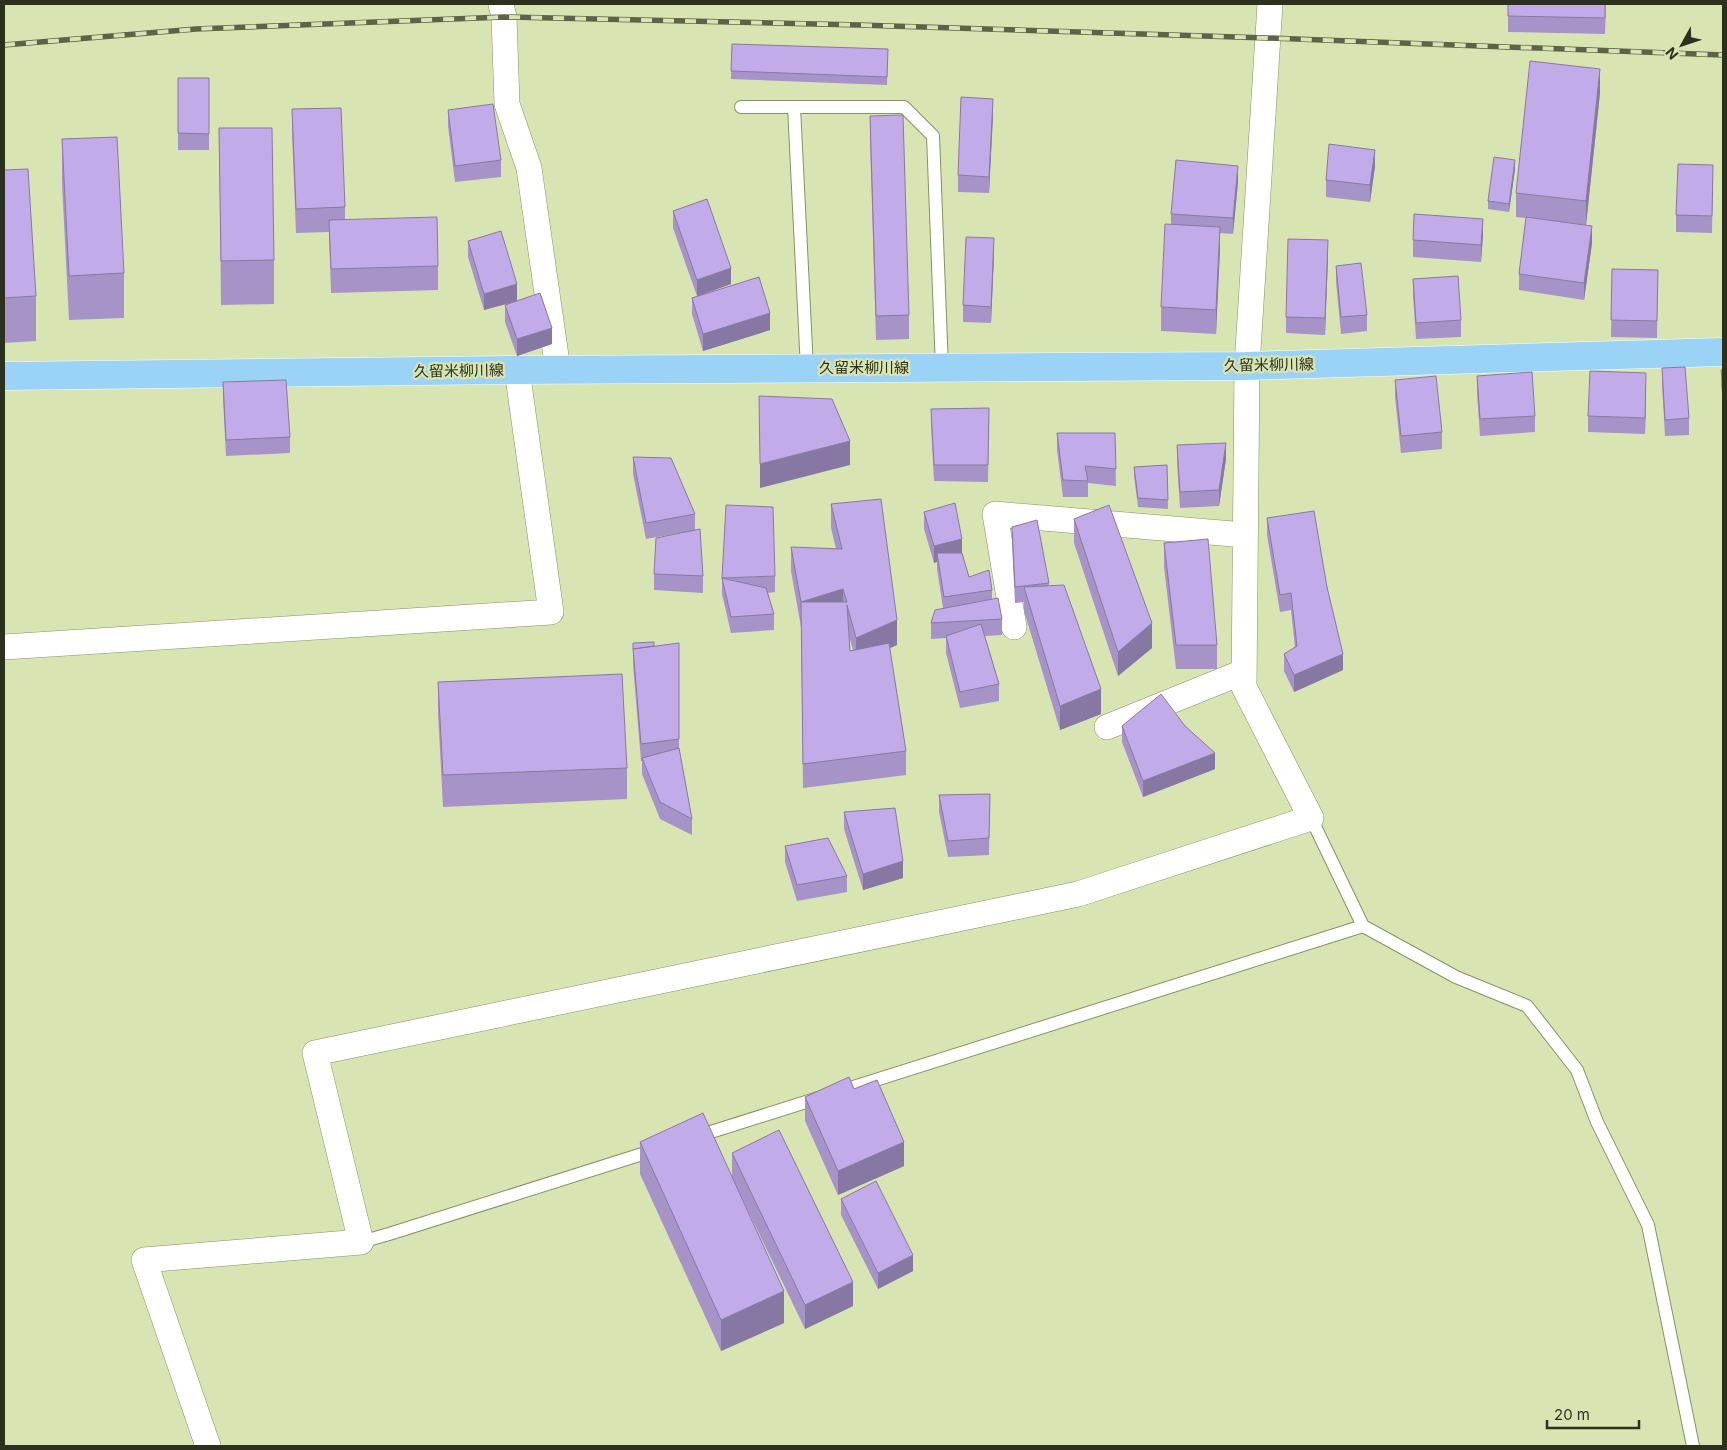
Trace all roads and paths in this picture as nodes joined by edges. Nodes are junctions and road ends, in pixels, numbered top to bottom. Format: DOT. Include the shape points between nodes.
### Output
graph roads {
  1 [pos="501,4"];
  2 [pos="1270,4"];
  3 [pos="740,107"];
  4 [pos="794,107"];
  5 [pos="1723,352"];
  6 [pos="1247,366"];
  7 [pos="942,368"];
  8 [pos="807,369"];
  9 [pos="517,370"];
  10 [pos="558,370"];
  11 [pos="4,376"];
  12 [pos="1245,535"];
  13 [pos="1014,627"];
  14 [pos="4,647"];
  15 [pos="1243,672"];
  16 [pos="1107,727"];
  17 [pos="1311,818"];
  18 [pos="1363,926"];
  19 [pos="682,1142"];
  20 [pos="663,1148"];
  21 [pos="361,1242"];
  22 [pos="208,1446"];
  23 [pos="1693,1446"];
  1 -- 10 [label="street" via="507,104 529,168"];
  2 -- 6 [label="street"];
  3 -- 4 [label="lane"];
  4 -- 7 [label="lane" via="904,106 933,136"];
  4 -- 8 [label="lane"];
  5 -- 6 [label="main road, 久留米柳川線"];
  6 -- 7 [label="main road, 久留米柳川線"];
  6 -- 12 [label="street"];
  7 -- 8 [label="main road, 久留米柳川線"];
  8 -- 10 [label="main road, 久留米柳川線"];
  9 -- 10 [label="main road, 久留米柳川線"];
  9 -- 11 [label="main road, 久留米柳川線"];
  9 -- 14 [label="street" via="552,612"];
  12 -- 13 [label="street" via="995,514"];
  12 -- 15 [label="street"];
  15 -- 16 [label="street"];
  15 -- 17 [label="street" via="1244,688"];
  17 -- 18 [label="lane"];
  17 -- 21 [label="street" via="1078,894 315,1053"];
  18 -- 19 [label="lane"];
  18 -- 23 [label="lane" via="1456,977 1527,1006 1577,1070 1597,1122 1648,1225"];
  20 -- 21 [label="lane"];
  21 -- 22 [label="street" via="144,1260"];
}
